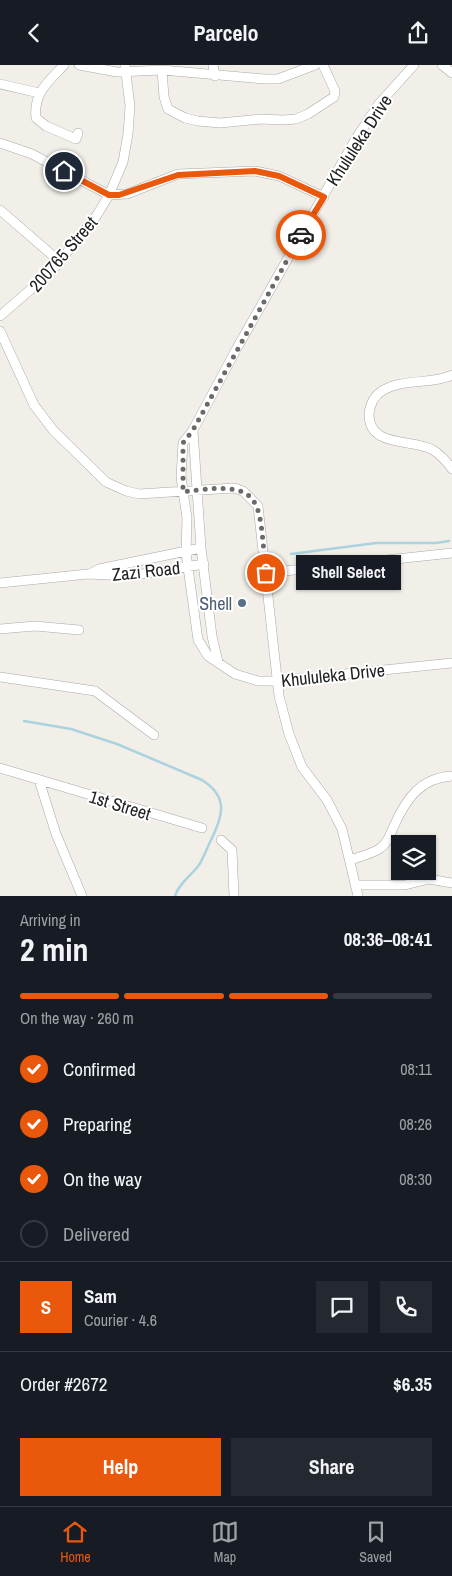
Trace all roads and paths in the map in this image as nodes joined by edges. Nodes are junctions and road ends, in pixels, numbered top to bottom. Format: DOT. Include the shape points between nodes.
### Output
graph roads {
  1 [pos="64,65"];
  2 [pos="79,65"];
  3 [pos="213,65"];
  4 [pos="315,65"];
  5 [pos="323,65"];
  6 [pos="414,65"];
  7 [pos="442,65"];
  8 [pos="125,68"];
  9 [pos="162,71"];
  10 [pos="452,73"];
  11 [pos="215,76"];
  12 [pos="0,84"];
  13 [pos="39,93"];
  14 [pos="78,133"];
  15 [pos="0,143"];
  16 [pos="109,195"];
  17 [pos="324,197"];
  18 [pos="0,210"];
  19 [pos="59,261"];
  20 [pos="0,316"];
  21 [pos="0,331"];
  22 [pos="452,375"];
  23 [pos="193,430"];
  24 [pos="452,469"];
  25 [pos="197,490"];
  26 [pos="183,492"];
  27 [pos="201,548"];
  28 [pos="186,553"];
  29 [pos="452,553"];
  30 [pos="204,565"];
  31 [pos="188,567"];
  32 [pos="266,573"];
  33 [pos="88,574"];
  34 [pos="0,583"];
  35 [pos="0,629"];
  36 [pos="79,630"];
  37 [pos="218,662"];
  38 [pos="452,663"];
  39 [pos="0,677"];
  40 [pos="276,681"];
  41 [pos="154,735"];
  42 [pos="0,768"];
  43 [pos="452,776"];
  44 [pos="39,780"];
  45 [pos="202,828"];
  46 [pos="221,840"];
  47 [pos="350,860"];
  48 [pos="452,883"];
  49 [pos="355,885"];
  50 [pos="82,896"];
  51 [pos="234,896"];
  52 [pos="358,896"];
  1 -- 13 [label="street"];
  2 -- 8 [label="street"];
  3 -- 11 [label="street"];
  4 -- 11 [label="street" via="278,79"];
  5 -- 9 [label="street" via="335,91 334,97 320,107 296,119 220,123 185,118 168,109"];
  6 -- 17 [label="street, Khululeka Drive" via="370,115"];
  7 -- 10 [label="street"];
  8 -- 9 [label="street"];
  8 -- 16 [label="street, 200765 Street" via="130,106 126,149"];
  9 -- 11 [label="street"];
  12 -- 13 [label="street"];
  13 -- 14 [label="street" via="36,117 76,139"];
  15 -- 16 [label="street" via="32,154"];
  16 -- 17 [label="street" via="126,195 178,175 255,171 279,176"];
  16 -- 19 [label="street, 200765 Street" via="97,215"];
  17 -- 23 [label="street, Khululeka Drive"];
  18 -- 19 [label="street"];
  19 -- 20 [label="street, 200765 Street" via="39,284"];
  21 -- 26 [label="street" via="34,405 53,430 101,478 139,494"];
  22 -- 24 [label="street" via="398,385 380,392 369,416 372,426 386,440 434,450"];
  23 -- 25 [label="street"];
  23 -- 26 [label="street, Khululeka Drive" via="183,443"];
  25 -- 26 [label="street"];
  25 -- 27 [label="street"];
  25 -- 32 [label="street" via="234,488 252,498 261,519"];
  26 -- 28 [label="street, Khululeka Drive"];
  27 -- 28 [label="street, Zazi Road"];
  27 -- 30 [label="street"];
  28 -- 31 [label="street, Khululeka Drive"];
  28 -- 33 [label="street, Zazi Road" via="99,569"];
  29 -- 32 [label="street"];
  30 -- 31 [label="street, Zazi Road"];
  30 -- 37 [label="street"];
  31 -- 33 [label="street, Zazi Road" via="129,576"];
  31 -- 37 [label="street, Khululeka Drive" via="198,640 208,656"];
  32 -- 40 [label="street"];
  33 -- 34 [label="street, Zazi Road"];
  35 -- 36 [label="street" via="36,626"];
  37 -- 40 [label="street, Khululeka Drive" via="246,679"];
  38 -- 40 [label="street, Khululeka Drive"];
  39 -- 41 [label="street" via="95,691"];
  40 -- 47 [label="street" via="289,734 302,767 336,814"];
  42 -- 44 [label="street, 1st Street"];
  43 -- 47 [label="street" via="434,778 418,788 404,806 389,840 379,849"];
  44 -- 45 [label="street, 1st Street"];
  44 -- 50 [label="street" via="56,834"];
  46 -- 51 [label="street" via="232,850"];
  47 -- 49 [label="street"];
  48 -- 49 [label="street" via="429,879 405,885"];
  49 -- 52 [label="street"];
}
